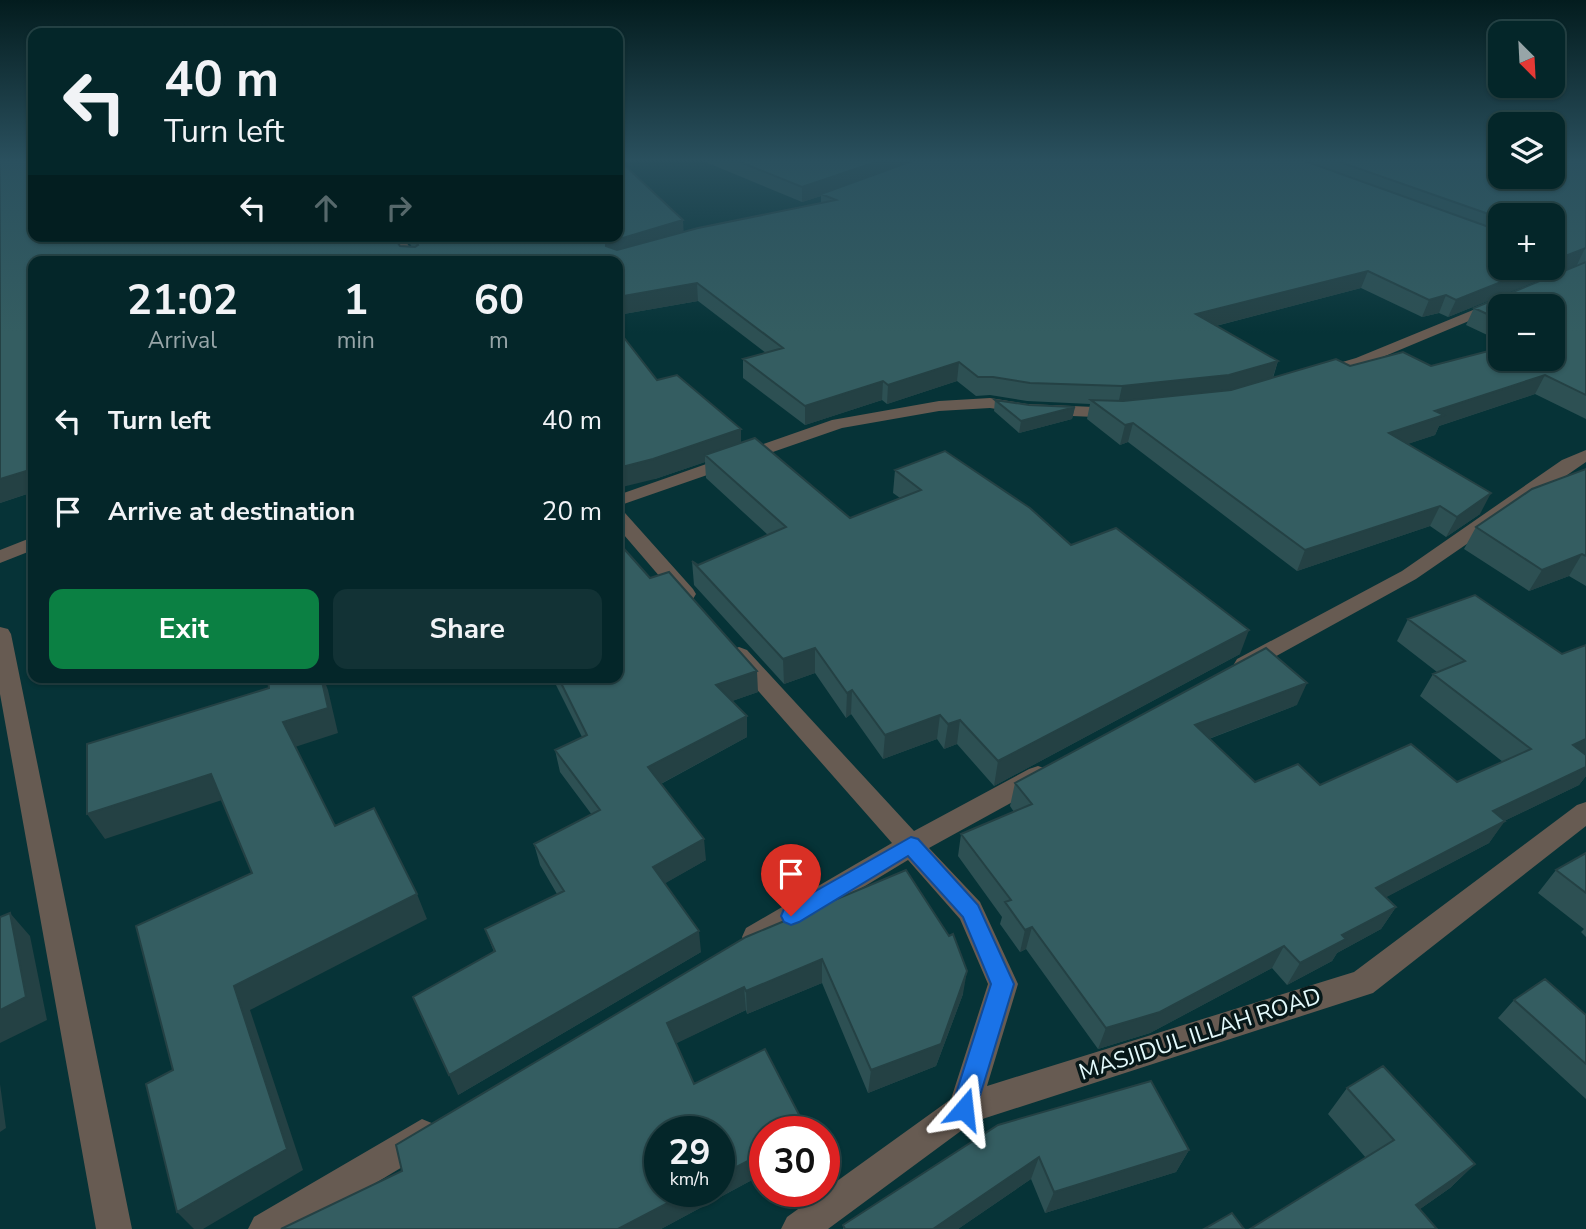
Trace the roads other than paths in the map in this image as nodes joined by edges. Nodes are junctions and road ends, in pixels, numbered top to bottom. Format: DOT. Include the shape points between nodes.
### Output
graph roads {
  1 [pos="1488,308"];
  2 [pos="1299,379"];
  3 [pos="1131,412"];
  4 [pos="1586,455"];
  5 [pos="623,499"];
  6 [pos="623,523"];
  7 [pos="28,545"];
  8 [pos="0,557"];
  9 [pos="706,617"];
  10 [pos="0,634"];
  11 [pos="723,637"];
  12 [pos="1224,675"];
  13 [pos="1055,766"];
  14 [pos="1586,813"];
  15 [pos="911,845"];
  16 [pos="732,951"];
  17 [pos="964,1109"];
  18 [pos="445,1122"];
  19 [pos="114,1229"];
  20 [pos="266,1229"];
  21 [pos="799,1229"];
  1 -- 2 [label="street" via="1361,361"];
  3 -- 5 [label="street" via="1027,409 990,403 939,406 838,424"];
  4 -- 12 [label="street" via="1409,575"];
  6 -- 9 [label="street"];
  7 -- 8 [label="street"];
  10 -- 19 [label="street"];
  11 -- 15 [label="street"];
  13 -- 15 [label="street"];
  14 -- 17 [label="street, MASJIDUL ILLAH ROAD" via="1363,983"];
  15 -- 16 [label="street"];
  15 -- 17 [label="street" via="971,911 1003,984"];
  17 -- 21 [label="street, MASJIDUL ILLAH ROAD"];
  18 -- 20 [label="street"];
}
